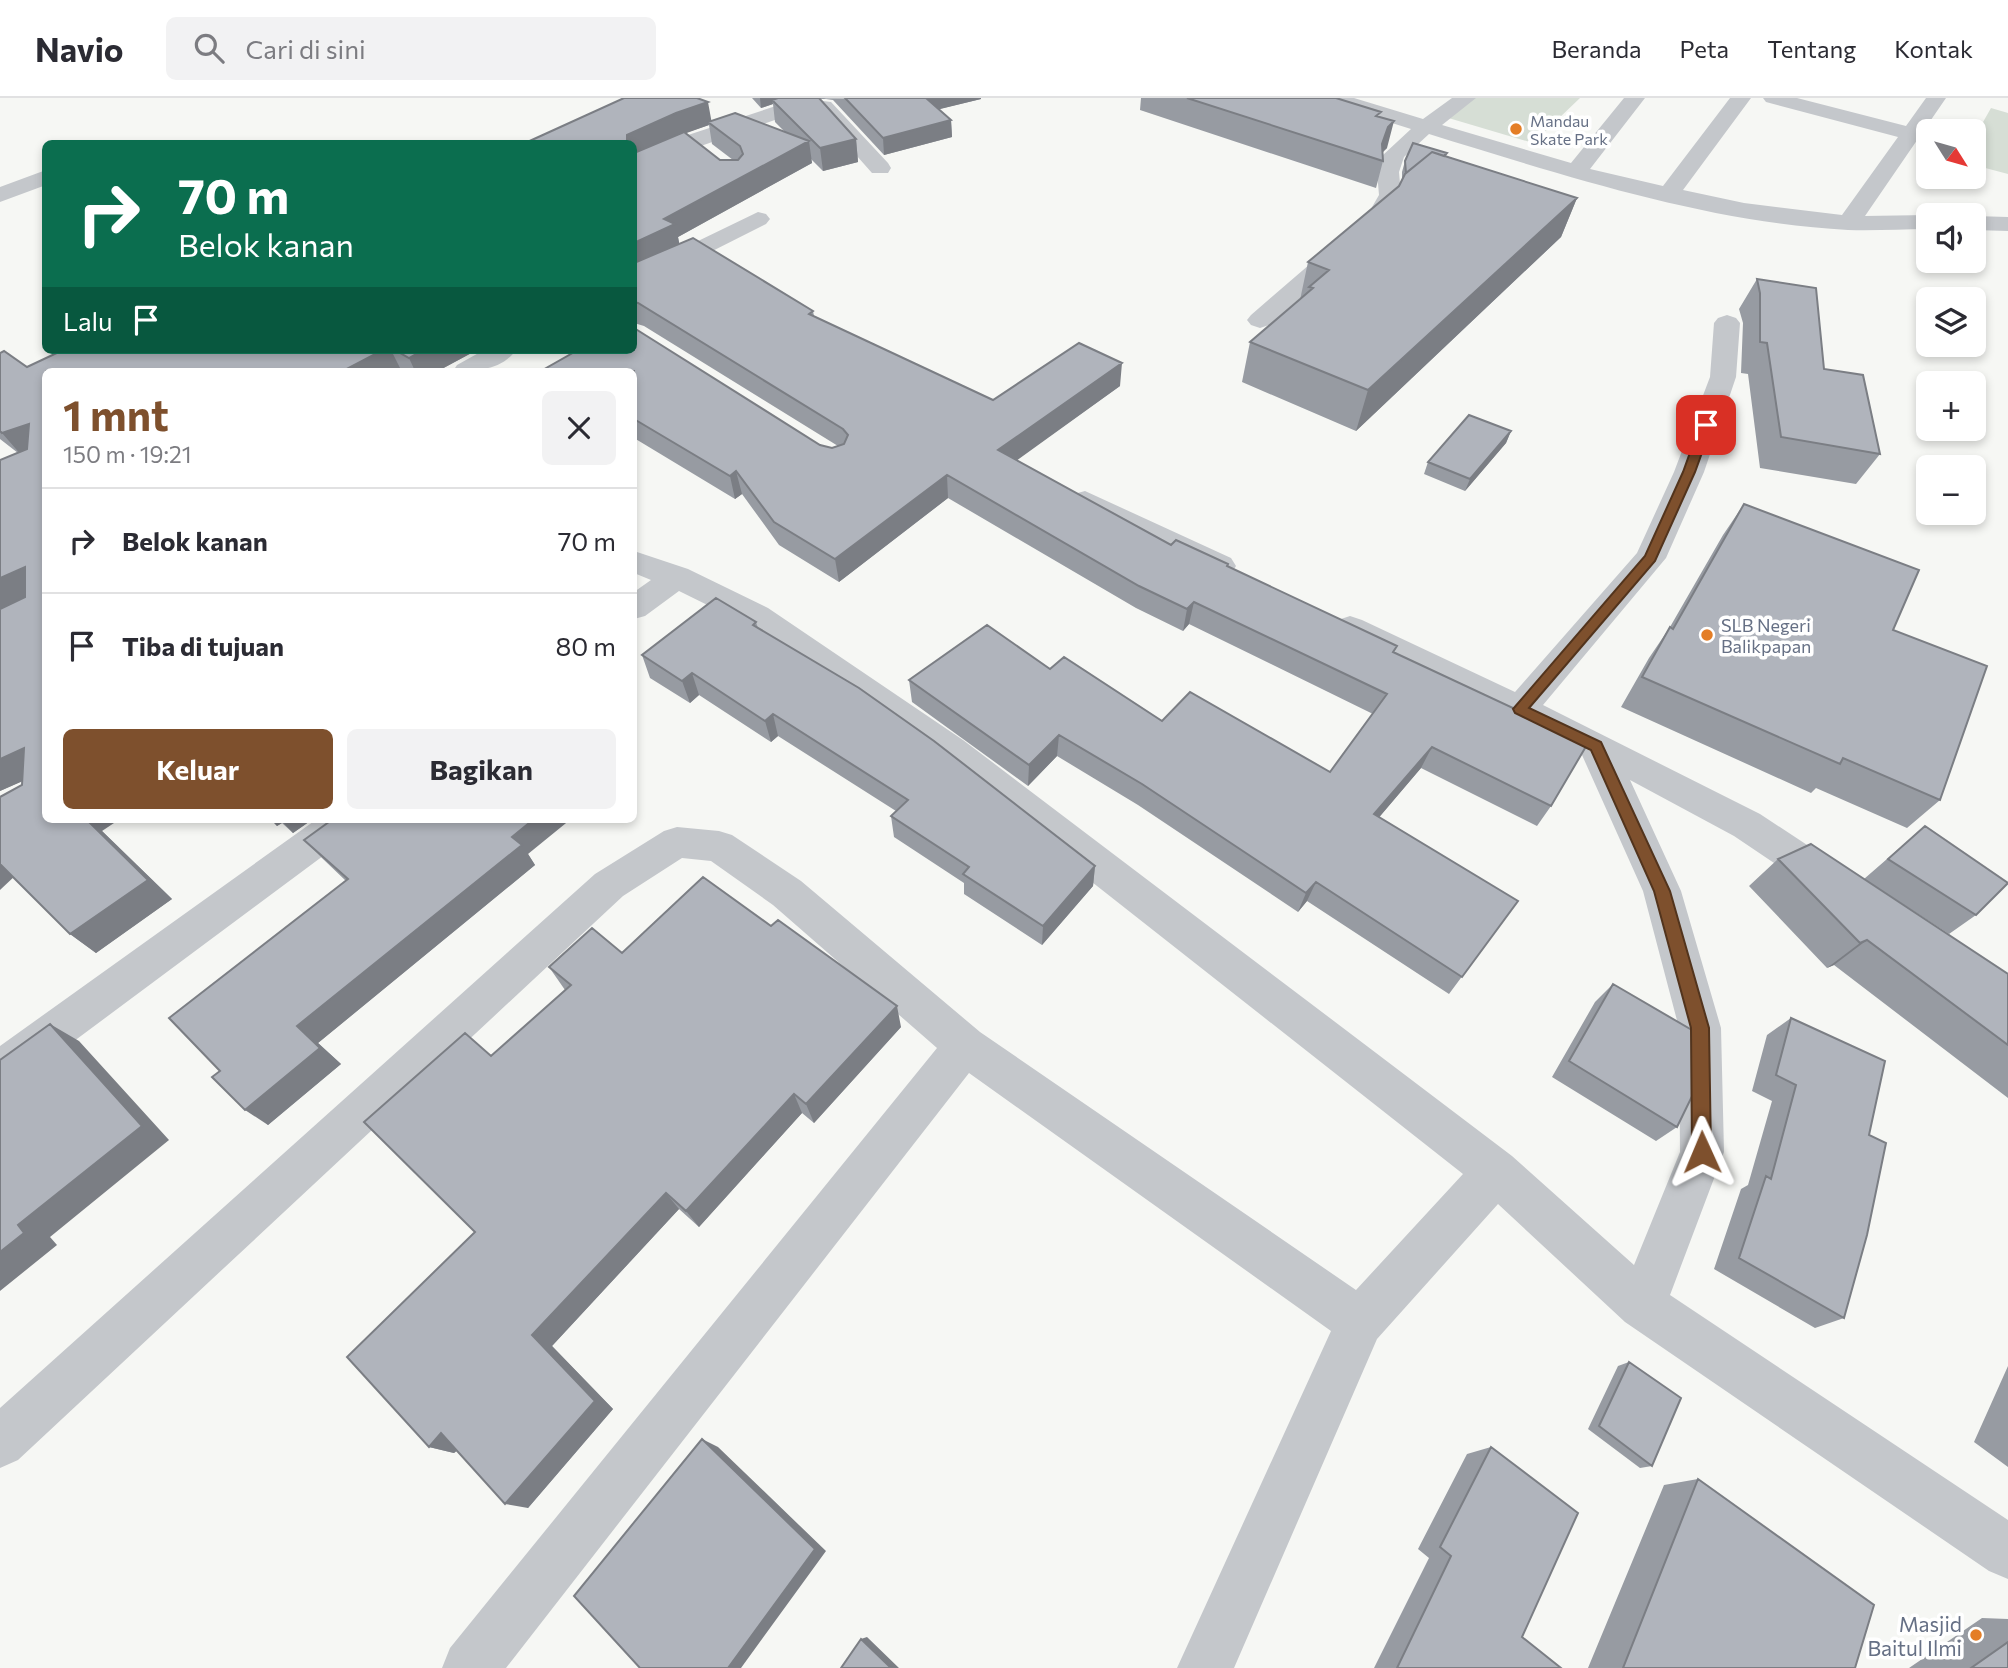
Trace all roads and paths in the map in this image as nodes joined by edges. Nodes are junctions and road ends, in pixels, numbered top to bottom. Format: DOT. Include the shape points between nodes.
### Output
graph roads {
  1 [pos="1466,98"];
  2 [pos="1635,98"];
  3 [pos="1741,98"];
  4 [pos="1773,98"];
  5 [pos="1844,98"];
  6 [pos="1936,98"];
  7 [pos="1347,100"];
  8 [pos="1923,119"];
  9 [pos="1916,125"];
  10 [pos="1916,125"];
  11 [pos="1426,126"];
  12 [pos="1916,130"];
  13 [pos="690,142"];
  14 [pos="713,158"];
  15 [pos="637,167"];
  16 [pos="880,168"];
  17 [pos="1576,172"];
  18 [pos="42,179"];
  19 [pos="1669,194"];
  20 [pos="0,195"];
  21 [pos="758,219"];
  22 [pos="1916,222"];
  23 [pos="1848,223"];
  24 [pos="1986,223"];
  25 [pos="2008,224"];
  26 [pos="700,249"];
  27 [pos="723,263"];
  28 [pos="637,280"];
  29 [pos="1260,320"];
  30 [pos="1727,323"];
  31 [pos="496,354"];
  32 [pos="471,368"];
  33 [pos="1056,488"];
  34 [pos="637,563"];
  35 [pos="677,577"];
  36 [pos="1244,578"];
  37 [pos="637,606"];
  38 [pos="1319,613"];
  39 [pos="1520,709"];
  40 [pos="1596,746"];
  41 [pos="340,823"];
  42 [pos="1860,901"];
  43 [pos="965,1046"];
  44 [pos="0,1072"];
  45 [pos="1496,1172"];
  46 [pos="1642,1305"];
  47 [pos="1360,1322"];
  48 [pos="0,1442"];
  49 [pos="2008,1552"];
  50 [pos="470,1668"];
  51 [pos="1205,1668"];
  1 -- 11 [label="street"];
  2 -- 17 [label="street"];
  3 -- 19 [label="street"];
  4 -- 9 [label="street"];
  5 -- 10 [label="street"];
  6 -- 8 [label="street"];
  7 -- 11 [label="street"];
  11 -- 17 [label="street"];
  11 -- 29 [label="street" via="1394,155 1388,172 1390,195 1378,218"];
  12 -- 23 [label="street"];
  13 -- 14 [label="street"];
  13 -- 15 [label="street"];
  13 -- 16 [label="street" via="804,103 816,103 824,106"];
  17 -- 19 [label="street"];
  18 -- 20 [label="street"];
  19 -- 23 [label="street" via="1744,210"];
  21 -- 26 [label="street"];
  22 -- 23 [label="street"];
  24 -- 25 [label="street"];
  26 -- 27 [label="street"];
  26 -- 28 [label="street"];
  30 -- 39 [label="street" via="1723,377 1689,472 1650,558"];
  31 -- 32 [label="street"];
  33 -- 36 [label="street"];
  34 -- 35 [label="street"];
  35 -- 37 [label="street"];
  35 -- 45 [label="street" via="757,616 950,750"];
  38 -- 39 [label="street"];
  39 -- 40 [label="street"];
  40 -- 42 [label="street" via="1747,825"];
  40 -- 46 [label="street" via="1662,891 1700,1028 1702,1152"];
  41 -- 44 [label="street"];
  43 -- 47 [label="street"];
  43 -- 48 [label="street" via="786,892 719,846 677,842 609,885"];
  43 -- 50 [label="street"];
  45 -- 46 [label="street"];
  45 -- 47 [label="street"];
  46 -- 49 [label="street"];
  47 -- 51 [label="street"];
}
